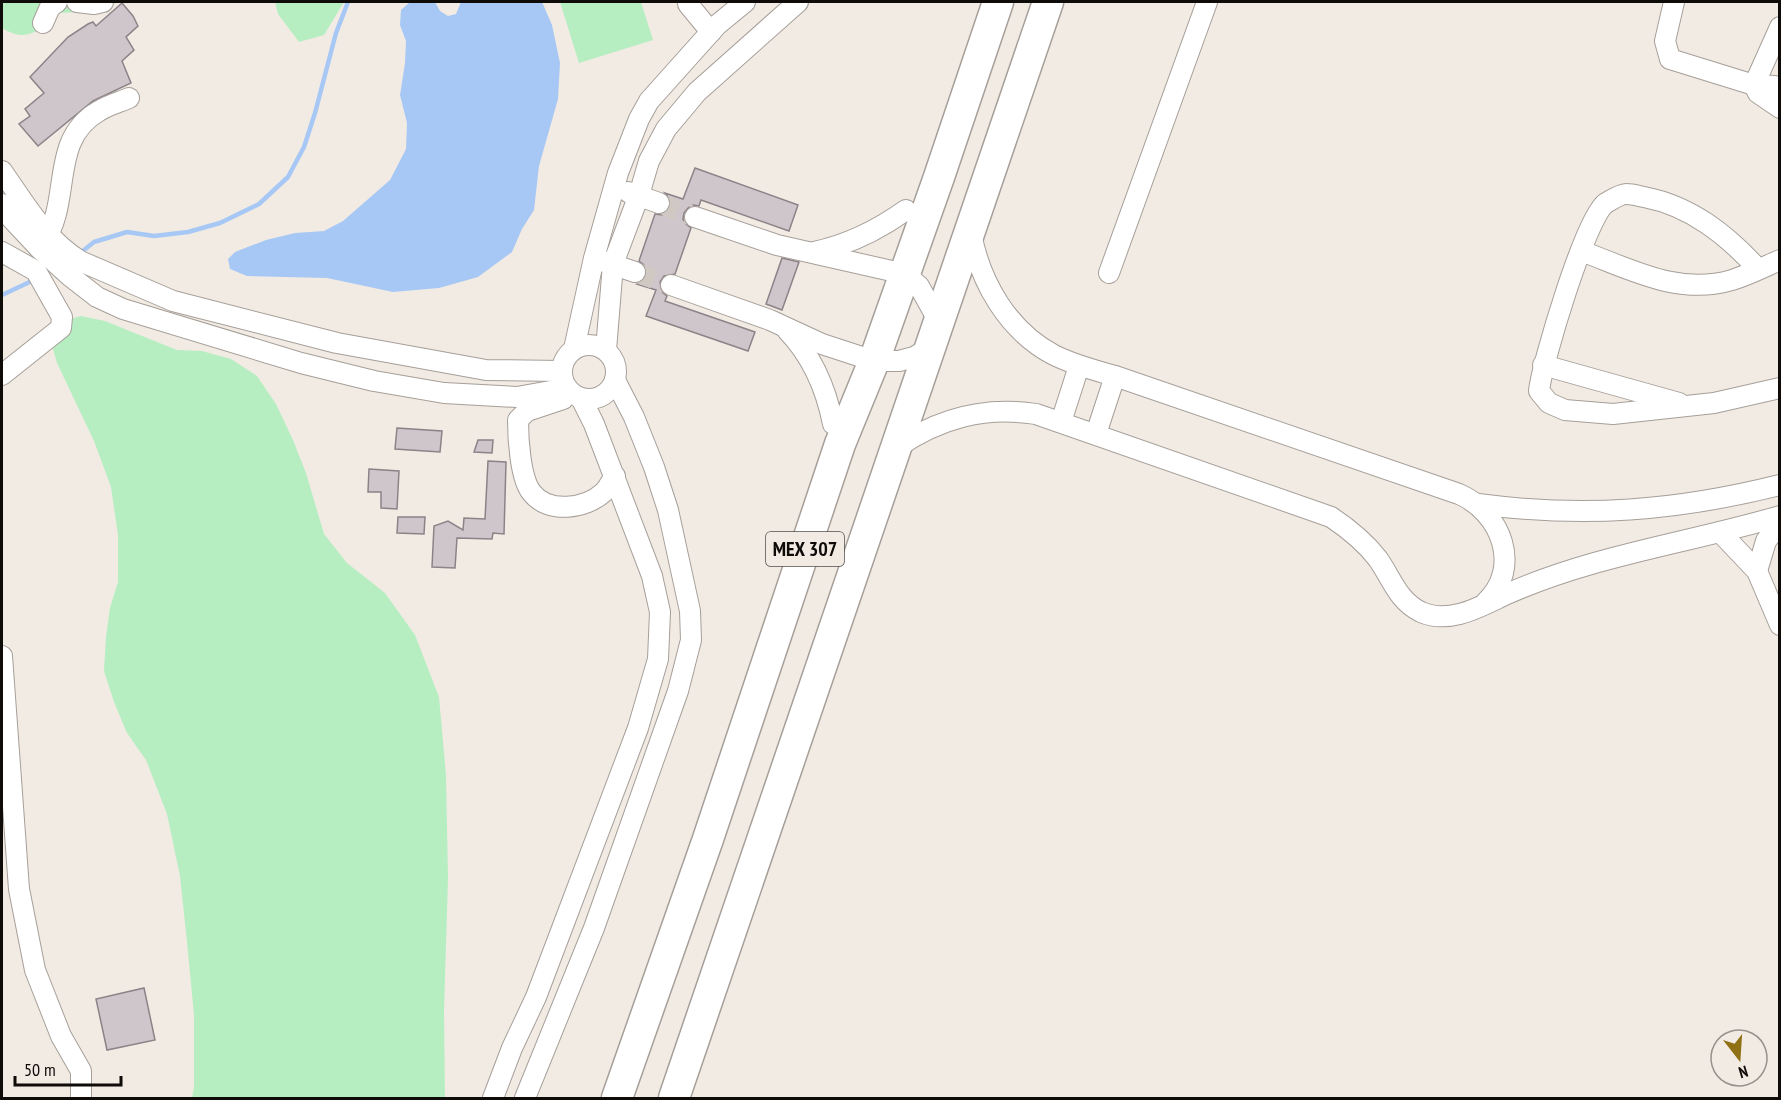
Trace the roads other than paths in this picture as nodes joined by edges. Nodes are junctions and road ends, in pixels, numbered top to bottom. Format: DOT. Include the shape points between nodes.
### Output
graph roads {
  1 [pos="57,2"];
  2 [pos="77,2"];
  3 [pos="103,2"];
  4 [pos="745,2"];
  5 [pos="798,2"];
  6 [pos="978,2"];
  7 [pos="998,2"];
  8 [pos="1048,2"];
  9 [pos="1207,2"];
  10 [pos="1674,2"];
  11 [pos="688,4"];
  12 [pos="43,23"];
  13 [pos="1779,27"];
  14 [pos="711,32"];
  15 [pos="1754,85"];
  16 [pos="1779,89"];
  17 [pos="129,99"];
  18 [pos="1779,108"];
  19 [pos="2,171"];
  20 [pos="614,188"];
  21 [pos="639,195"];
  22 [pos="659,203"];
  23 [pos="2,204"];
  24 [pos="906,210"];
  25 [pos="695,216"];
  26 [pos="970,230"];
  27 [pos="44,242"];
  28 [pos="1581,251"];
  29 [pos="2,252"];
  30 [pos="807,253"];
  31 [pos="594,258"];
  32 [pos="1779,260"];
  33 [pos="69,263"];
  34 [pos="613,264"];
  35 [pos="1758,269"];
  36 [pos="634,272"];
  37 [pos="895,272"];
  38 [pos="1109,273"];
  39 [pos="670,285"];
  40 [pos="783,326"];
  41 [pos="935,334"];
  42 [pos="574,349"];
  43 [pos="606,350"];
  44 [pos="865,358"];
  45 [pos="1543,365"];
  46 [pos="1078,366"];
  47 [pos="2,375"];
  48 [pos="1115,376"];
  49 [pos="615,380"];
  50 [pos="571,388"];
  51 [pos="1779,388"];
  52 [pos="1687,406"];
  53 [pos="1061,422"];
  54 [pos="833,424"];
  55 [pos="1096,434"];
  56 [pos="896,448"];
  57 [pos="615,476"];
  58 [pos="1779,485"];
  59 [pos="1478,504"];
  60 [pos="1779,516"];
  61 [pos="1779,523"];
  62 [pos="1720,532"];
  63 [pos="1757,571"];
  64 [pos="1481,606"];
  65 [pos="1777,614"];
  66 [pos="2,656"];
  67 [pos="708,839"];
  68 [pos="81,1098"];
  69 [pos="493,1098"];
  70 [pos="525,1098"];
  71 [pos="617,1098"];
  72 [pos="674,1098"];
  1 -- 12 [label="street"];
  2 -- 3 [label="street"];
  4 -- 14 [label="street"];
  5 -- 21 [label="street" via="697,93 666,129 649,161"];
  6 -- 24 [label="highway"];
  7 -- 37 [label="highway"];
  8 -- 26 [label="highway, MEX 307"];
  9 -- 38 [label="street"];
  10 -- 15 [label="street" via="1665,41 1670,59"];
  11 -- 14 [label="street"];
  13 -- 15 [label="street"];
  14 -- 20 [label="street" via="649,101"];
  15 -- 16 [label="street"];
  15 -- 18 [label="street" via="1758,93"];
  17 -- 27 [label="street" via="99,111 83,123 69,142 61,198"];
  19 -- 27 [label="street"];
  20 -- 21 [label="street"];
  20 -- 31 [label="street"];
  21 -- 22 [label="street"];
  21 -- 34 [label="street"];
  23 -- 27 [label="street" via="10,217"];
  24 -- 30 [label="street" via="842,245"];
  24 -- 37 [label="highway"];
  25 -- 30 [label="street"];
  26 -- 41 [label="highway, MEX 307"];
  26 -- 46 [label="street" via="984,277 1011,320 1038,344"];
  27 -- 33 [label="street"];
  28 -- 35 [label="street" via="1638,274 1684,285 1732,280"];
  28 -- 35 [label="street" via="1603,205 1625,194 1659,200 1705,221"];
  28 -- 45 [label="street"];
  29 -- 47 [label="street" via="36,271 62,317 61,328"];
  30 -- 37 [label="street"];
  31 -- 34 [label="street"];
  31 -- 42 [label="street"];
  32 -- 35 [label="street"];
  33 -- 50 [label="street" via="173,301 337,343"];
  33 -- 50 [label="street" via="97,297 123,309 300,363 444,393 517,397"];
  34 -- 36 [label="street"];
  34 -- 43 [label="street"];
  37 -- 41 [label="street" via="919,286"];
  37 -- 44 [label="highway"];
  39 -- 40 [label="street"];
  40 -- 44 [label="street"];
  40 -- 54 [label="street" via="818,373"];
  41 -- 44 [label="street" via="914,357 899,361"];
  41 -- 56 [label="highway, MEX 307"];
  42 -- 43 [label="street" via="590,344"];
  42 -- 50 [label="street" via="563,363"];
  43 -- 49 [label="street" via="615,364"];
  44 -- 54 [label="highway"];
  44 -- 67 [label="highway, MEX 307"];
  45 -- 52 [label="street"];
  45 -- 52 [label="street" via="1539,391 1548,403 1565,410 1613,414"];
  46 -- 48 [label="street"];
  46 -- 53 [label="street"];
  48 -- 55 [label="street"];
  48 -- 59 [label="street" via="1459,494"];
  49 -- 50 [label="street" via="605,394 590,399"];
  49 -- 70 [label="street" via="646,447 668,510 690,611 691,640 678,692 594,928"];
  50 -- 57 [label="street" via="594,424"];
  50 -- 57 [label="street" via="527,411 518,420 525,478 531,492 544,504 564,507 585,503 604,492"];
  51 -- 52 [label="street"];
  53 -- 55 [label="street"];
  53 -- 56 [label="street" via="1036,414 985,411 930,427"];
  54 -- 67 [label="highway" via="714,777 706,812"];
  55 -- 64 [label="street" via="1331,517 1370,549 1398,593 1423,613 1464,614"];
  56 -- 72 [label="highway, MEX 307"];
  57 -- 69 [label="street" via="652,576 660,612 658,659 638,728 536,997"];
  58 -- 59 [label="street" via="1709,501 1629,511 1553,512"];
  59 -- 64 [label="street" via="1496,526 1504,555 1499,585"];
  60 -- 62 [label="street"];
  61 -- 63 [label="street" via="1766,541"];
  62 -- 63 [label="street"];
  62 -- 64 [label="street" via="1590,563"];
  63 -- 65 [label="street"];
  66 -- 68 [label="street" via="19,889 35,970 61,1036 81,1071"];
  67 -- 71 [label="highway, MEX 307"];
}
